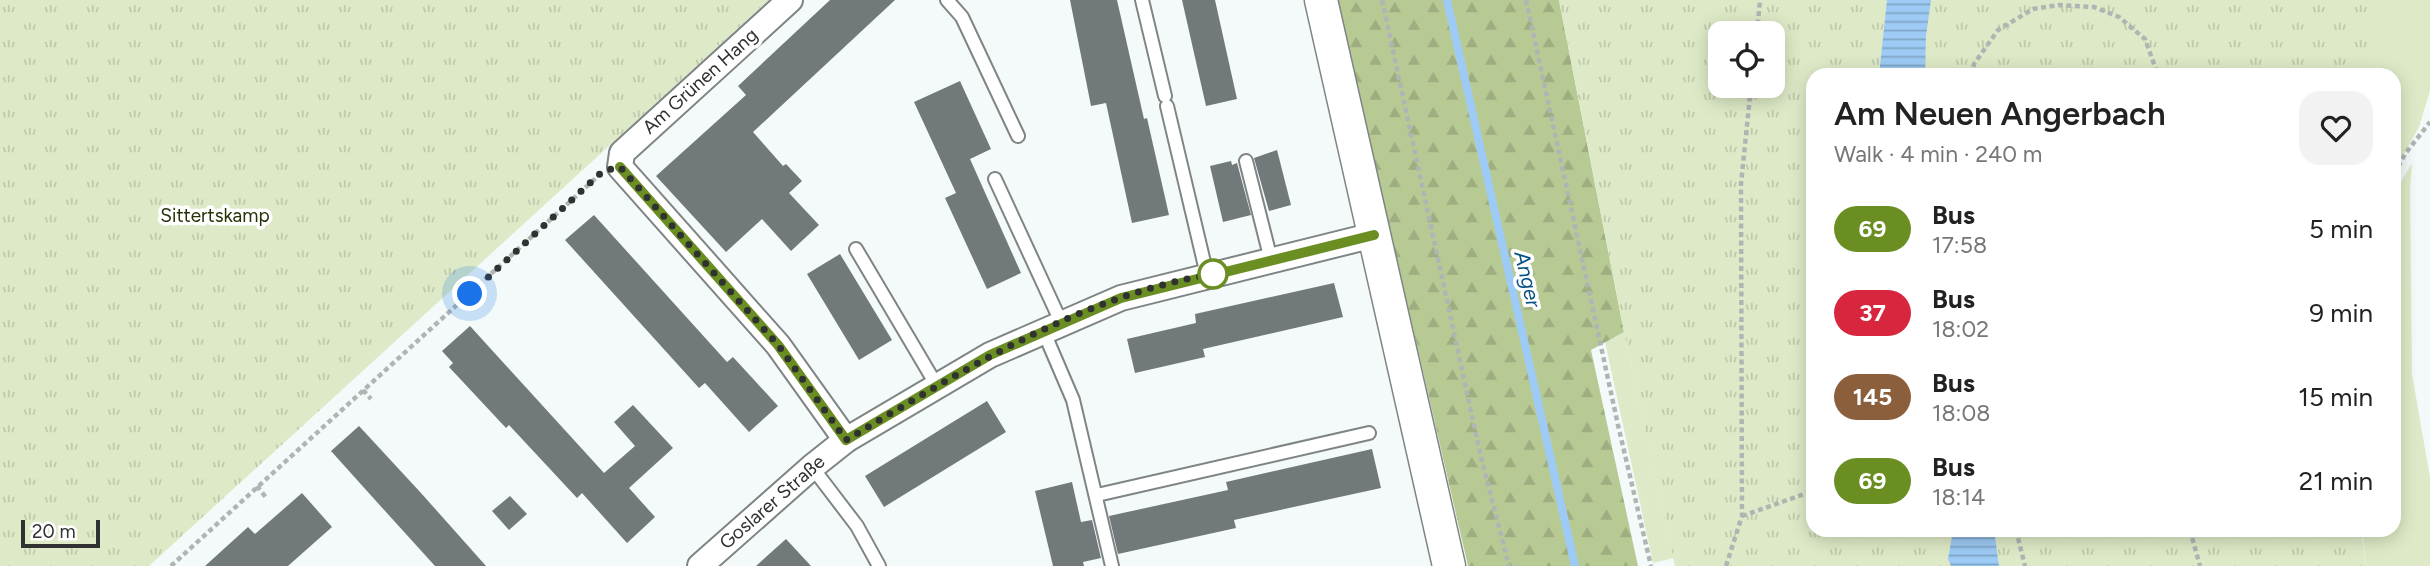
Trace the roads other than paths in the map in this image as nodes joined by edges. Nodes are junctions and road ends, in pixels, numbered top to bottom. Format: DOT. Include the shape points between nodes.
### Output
graph roads {
  1 [pos="790,0"];
  2 [pos="947,0"];
  3 [pos="1142,0"];
  4 [pos="1321,0"];
  5 [pos="1018,136"];
  6 [pos="1246,161"];
  7 [pos="995,179"];
  8 [pos="1374,235"];
  9 [pos="856,248"];
  10 [pos="1271,260"];
  11 [pos="1207,275"];
  12 [pos="1052,326"];
  13 [pos="937,386"];
  14 [pos="1369,433"];
  15 [pos="846,440"];
  16 [pos="812,467"];
  17 [pos="1097,495"];
  18 [pos="700,566"];
  19 [pos="879,566"];
  20 [pos="1112,566"];
  21 [pos="1449,566"];
  1 -- 15 [label="street, Am Grünen Hang" via="622,153 620,167 778,345"];
  2 -- 5 [label="lane" via="962,17"];
  3 -- 11 [label="lane"];
  4 -- 8 [label="street"];
  6 -- 10 [label="lane"];
  7 -- 12 [label="lane"];
  8 -- 10 [label="street, Goslarer Straße"];
  8 -- 21 [label="street"];
  9 -- 13 [label="lane"];
  10 -- 11 [label="street, Goslarer Straße"];
  11 -- 12 [label="street, Goslarer Straße" via="1121,298"];
  12 -- 13 [label="street, Goslarer Straße"];
  12 -- 17 [label="lane"];
  13 -- 15 [label="street, Goslarer Straße"];
  14 -- 17 [label="lane"];
  15 -- 16 [label="street, Goslarer Straße"];
  16 -- 18 [label="street, Goslarer Straße"];
  16 -- 19 [label="lane" via="857,526"];
  17 -- 20 [label="lane"];
}
